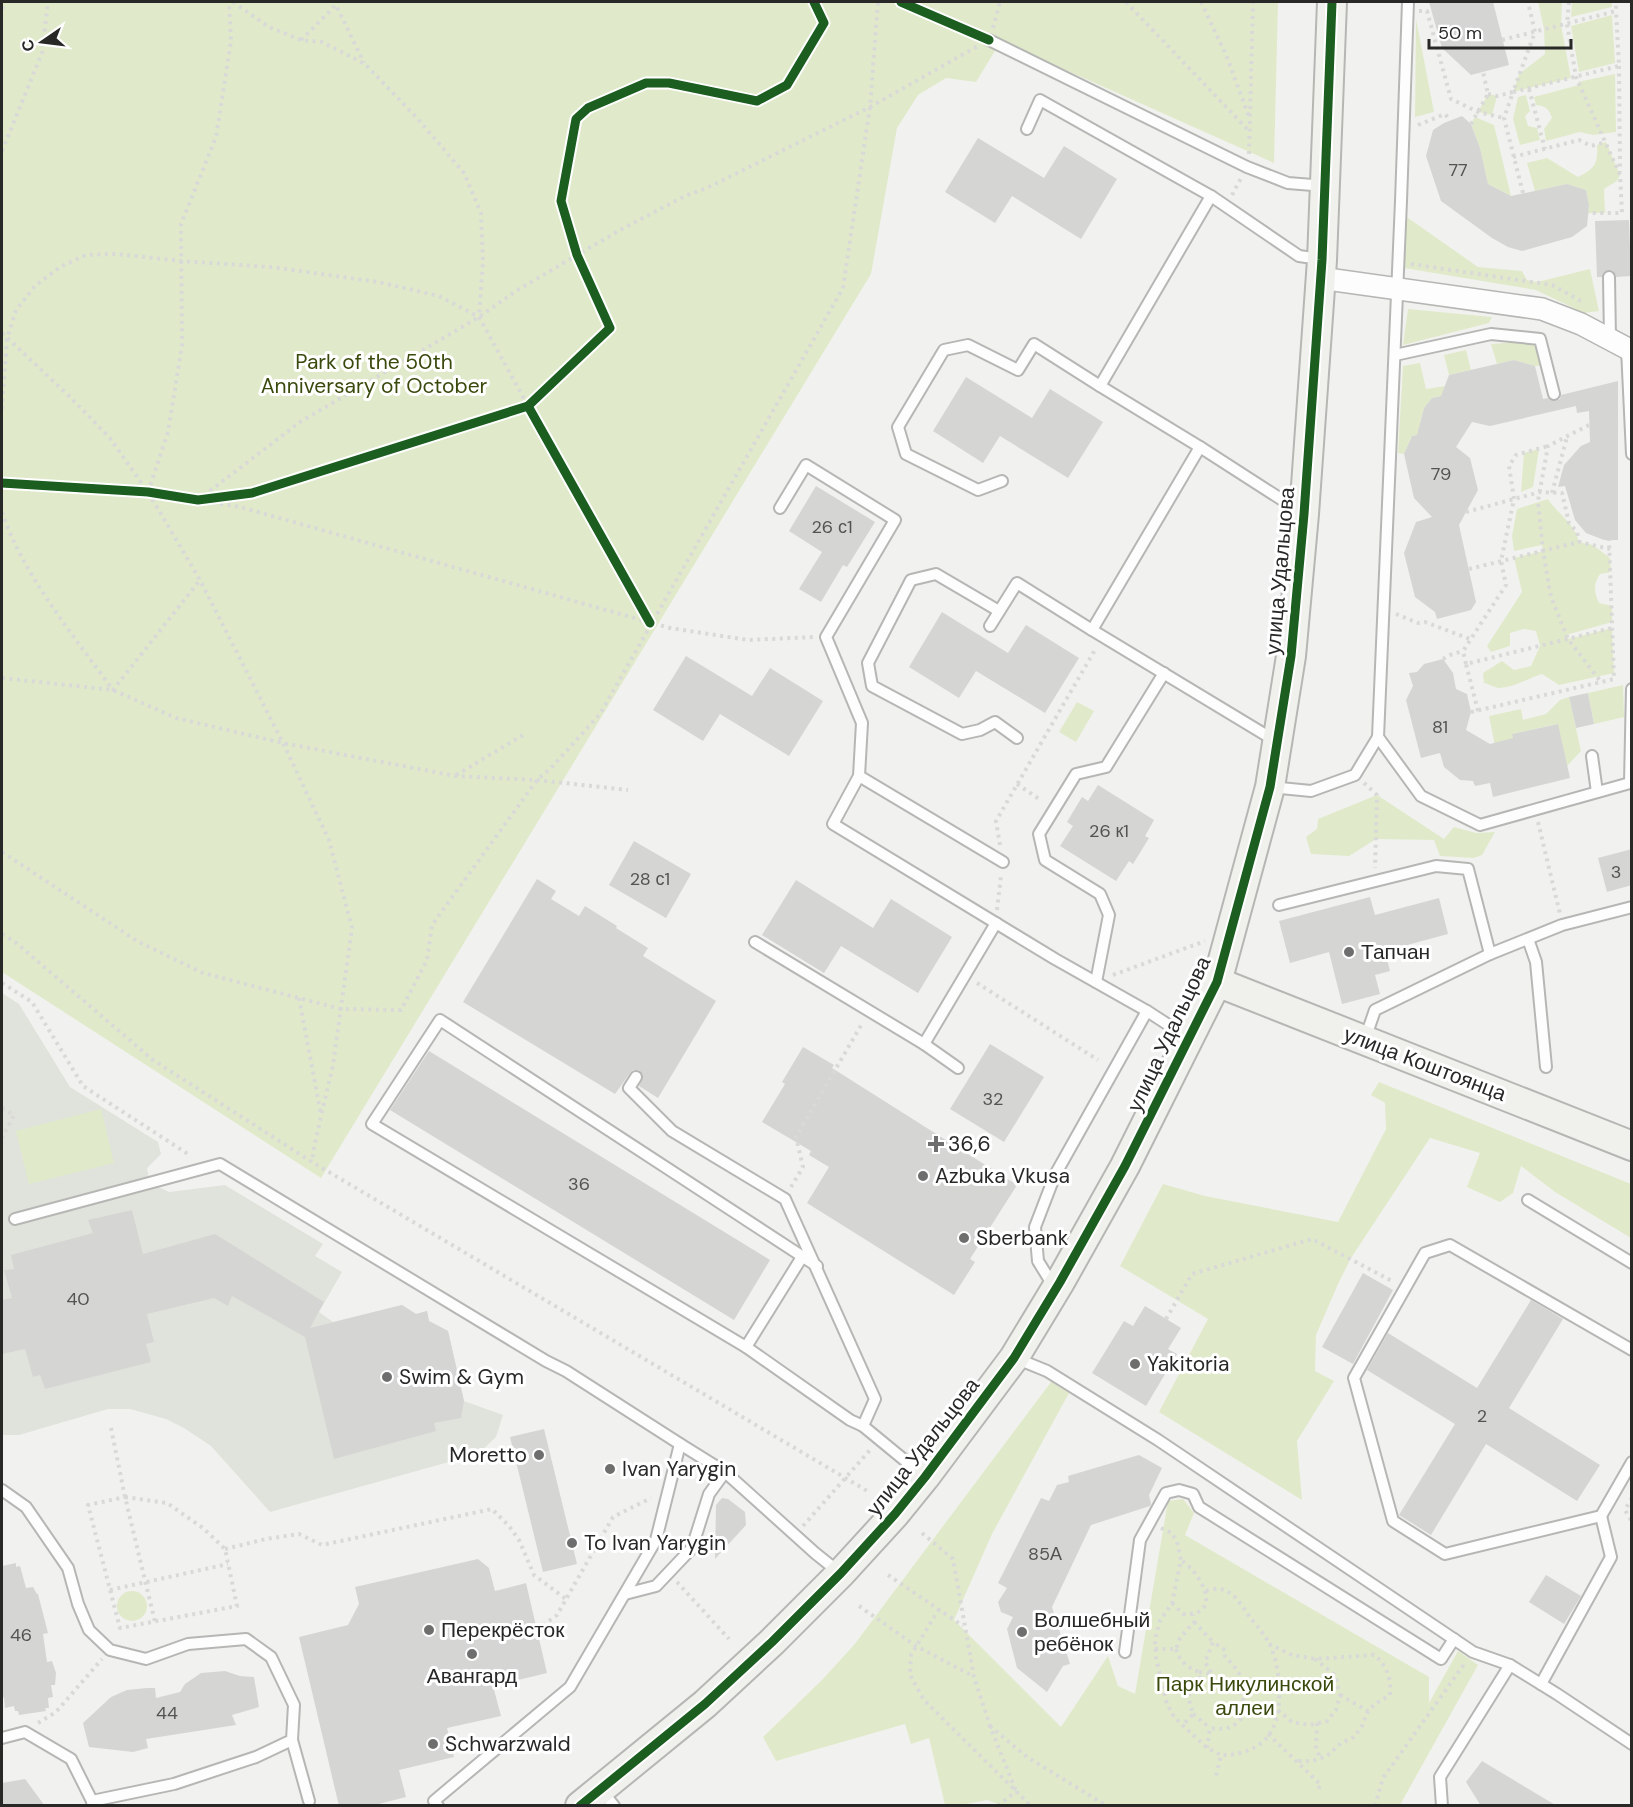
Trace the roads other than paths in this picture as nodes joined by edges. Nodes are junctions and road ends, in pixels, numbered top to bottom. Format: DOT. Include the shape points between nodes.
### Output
graph roads {
  1 [pos="1332,2"];
  2 [pos="1407,6"];
  3 [pos="989,40"];
  4 [pos="1027,129"];
  5 [pos="1325,186"];
  6 [pos="1211,196"];
  7 [pos="1321,269"];
  8 [pos="1609,277"];
  9 [pos="1397,288"];
  10 [pos="1623,346"];
  11 [pos="1395,355"];
  12 [pos="1100,386"];
  13 [pos="1554,394"];
  14 [pos="1200,447"];
  15 [pos="1632,454"];
  16 [pos="1002,481"];
  17 [pos="780,508"];
  18 [pos="1304,514"];
  19 [pos="999,611"];
  20 [pos="990,626"];
  21 [pos="1092,630"];
  22 [pos="1164,673"];
  23 [pos="1632,689"];
  24 [pos="1631,717"];
  25 [pos="1378,737"];
  26 [pos="1017,738"];
  27 [pos="1278,742"];
  28 [pos="1592,756"];
  29 [pos="859,776"];
  30 [pos="1270,787"];
  31 [pos="1597,792"];
  32 [pos="1003,862"];
  33 [pos="1279,905"];
  34 [pos="1632,908"];
  35 [pos="996,923"];
  36 [pos="1528,939"];
  37 [pos="755,942"];
  38 [pos="1490,954"];
  39 [pos="1096,982"];
  40 [pos="1217,982"];
  41 [pos="1147,1011"];
  42 [pos="1190,1039"];
  43 [pos="1365,1040"];
  44 [pos="924,1044"];
  45 [pos="1545,1067"];
  46 [pos="958,1068"];
  47 [pos="636,1077"];
  48 [pos="1632,1146"];
  49 [pos="1528,1200"];
  50 [pos="15,1220"];
  51 [pos="802,1257"];
  52 [pos="1632,1263"];
  53 [pos="816,1266"];
  54 [pos="1056,1290"];
  55 [pos="746,1347"];
  56 [pos="1632,1350"];
  57 [pos="1014,1358"];
  58 [pos="863,1426"];
  59 [pos="680,1444"];
  60 [pos="1632,1461"];
  61 [pos="725,1473"];
  62 [pos="925,1477"];
  63 [pos="2,1490"];
  64 [pos="1601,1516"];
  65 [pos="841,1574"];
  66 [pos="625,1594"];
  67 [pos="1454,1639"];
  68 [pos="1125,1652"];
  69 [pos="1510,1665"];
  70 [pos="1541,1684"];
  71 [pos="2,1738"];
  72 [pos="292,1740"];
  73 [pos="1632,1744"];
  74 [pos="598,1800"];
  75 [pos="309,1802"];
  76 [pos="93,1803"];
  77 [pos="433,1804"];
  78 [pos="1442,1806"];
  1 -- 5 [label="street, улица Удальцова"];
  2 -- 9 [label="lane"];
  3 -- 5 [label="lane" via="1247,167 1288,183"];
  4 -- 6 [label="lane" via="1040,100"];
  5 -- 7 [label="street, улица Удальцова"];
  6 -- 7 [label="lane"];
  6 -- 12 [label="lane"];
  7 -- 9 [label="street"];
  7 -- 18 [label="street, улица Удальцова"];
  8 -- 10 [label="lane" via="1610,317"];
  9 -- 10 [label="street" via="1542,309"];
  9 -- 11 [label="lane"];
  10 -- 15 [label="lane"];
  11 -- 13 [label="lane" via="1491,334 1540,339"];
  11 -- 25 [label="lane"];
  12 -- 14 [label="lane"];
  12 -- 16 [label="lane" via="1034,344 1018,370 968,345 944,350 897,428 906,454 978,490"];
  14 -- 18 [label="lane"];
  14 -- 21 [label="lane"];
  17 -- 29 [label="lane" via="806,465 896,520 826,637 862,723"];
  18 -- 27 [label="street, улица Удальцова" via="1291,656"];
  19 -- 20 [label="lane"];
  19 -- 21 [label="lane" via="1017,583"];
  19 -- 26 [label="lane" via="936,574 911,580 868,663 872,686 962,734 994,722"];
  21 -- 22 [label="lane"];
  22 -- 27 [label="lane"];
  22 -- 39 [label="lane" via="1106,767 1076,774 1039,834 1045,860 1100,894 1109,915"];
  23 -- 24 [label="lane"];
  24 -- 31 [label="lane" via="1630,783"];
  25 -- 30 [label="lane" via="1355,775 1311,791"];
  25 -- 31 [label="lane" via="1421,796 1480,825"];
  27 -- 30 [label="street, улица Удальцова"];
  28 -- 31 [label="lane"];
  29 -- 32 [label="lane"];
  29 -- 35 [label="lane" via="833,824"];
  30 -- 40 [label="street, улица Удальцова"];
  33 -- 38 [label="lane" via="1436,866 1468,869"];
  34 -- 36 [label="lane" via="1562,925"];
  35 -- 39 [label="lane"];
  35 -- 44 [label="lane"];
  36 -- 38 [label="lane"];
  36 -- 45 [label="lane" via="1536,962"];
  37 -- 44 [label="lane"];
  38 -- 43 [label="lane" via="1375,1010"];
  39 -- 41 [label="lane"];
  40 -- 42 [label="street, улица Удальцова"];
  40 -- 43 [label="street, улица Коштоянца"];
  41 -- 42 [label="lane"];
  41 -- 54 [label="lane" via="1055,1175 1035,1227 1038,1261"];
  42 -- 54 [label="street, улица Удальцова"];
  43 -- 48 [label="street, улица Коштоянца"];
  44 -- 46 [label="lane"];
  47 -- 53 [label="lane" via="629,1088 672,1131 785,1199"];
  49 -- 52 [label="lane"];
  50 -- 59 [label="lane" via="220,1164 566,1371"];
  51 -- 53 [label="lane"];
  51 -- 55 [label="lane"];
  51 -- 55 [label="lane" via="440,1020 372,1124"];
  53 -- 58 [label="lane" via="875,1398"];
  54 -- 57 [label="street, улица Удальцова"];
  55 -- 58 [label="lane"];
  56 -- 64 [label="lane" via="1450,1245 1425,1253 1354,1377 1393,1521 1445,1554"];
  57 -- 62 [label="street, улица Удальцова"];
  57 -- 67 [label="lane" via="1047,1371 1158,1440"];
  58 -- 62 [label="lane"];
  59 -- 61 [label="lane"];
  59 -- 66 [label="lane" via="656,1540"];
  60 -- 64 [label="lane"];
  61 -- 65 [label="lane"];
  61 -- 66 [label="lane" via="709,1494 692,1548 656,1586"];
  62 -- 65 [label="street, улица Удальцова"];
  63 -- 72 [label="lane" via="26,1507 68,1568 88,1630 110,1650 146,1659 188,1644 246,1639 271,1658 294,1705"];
  64 -- 70 [label="lane" via="1611,1557"];
  65 -- 74 [label="street, улица Удальцова"];
  66 -- 77 [label="lane" via="570,1688"];
  67 -- 68 [label="lane" via="1441,1659 1199,1507 1193,1494 1179,1490 1166,1493 1140,1540"];
  67 -- 69 [label="lane" via="1473,1652"];
  69 -- 70 [label="lane"];
  69 -- 78 [label="lane" via="1440,1777"];
  70 -- 73 [label="lane"];
  71 -- 76 [label="lane" via="25,1732 71,1759"];
  72 -- 75 [label="lane"];
  72 -- 76 [label="lane" via="256,1757 174,1784"];
}
